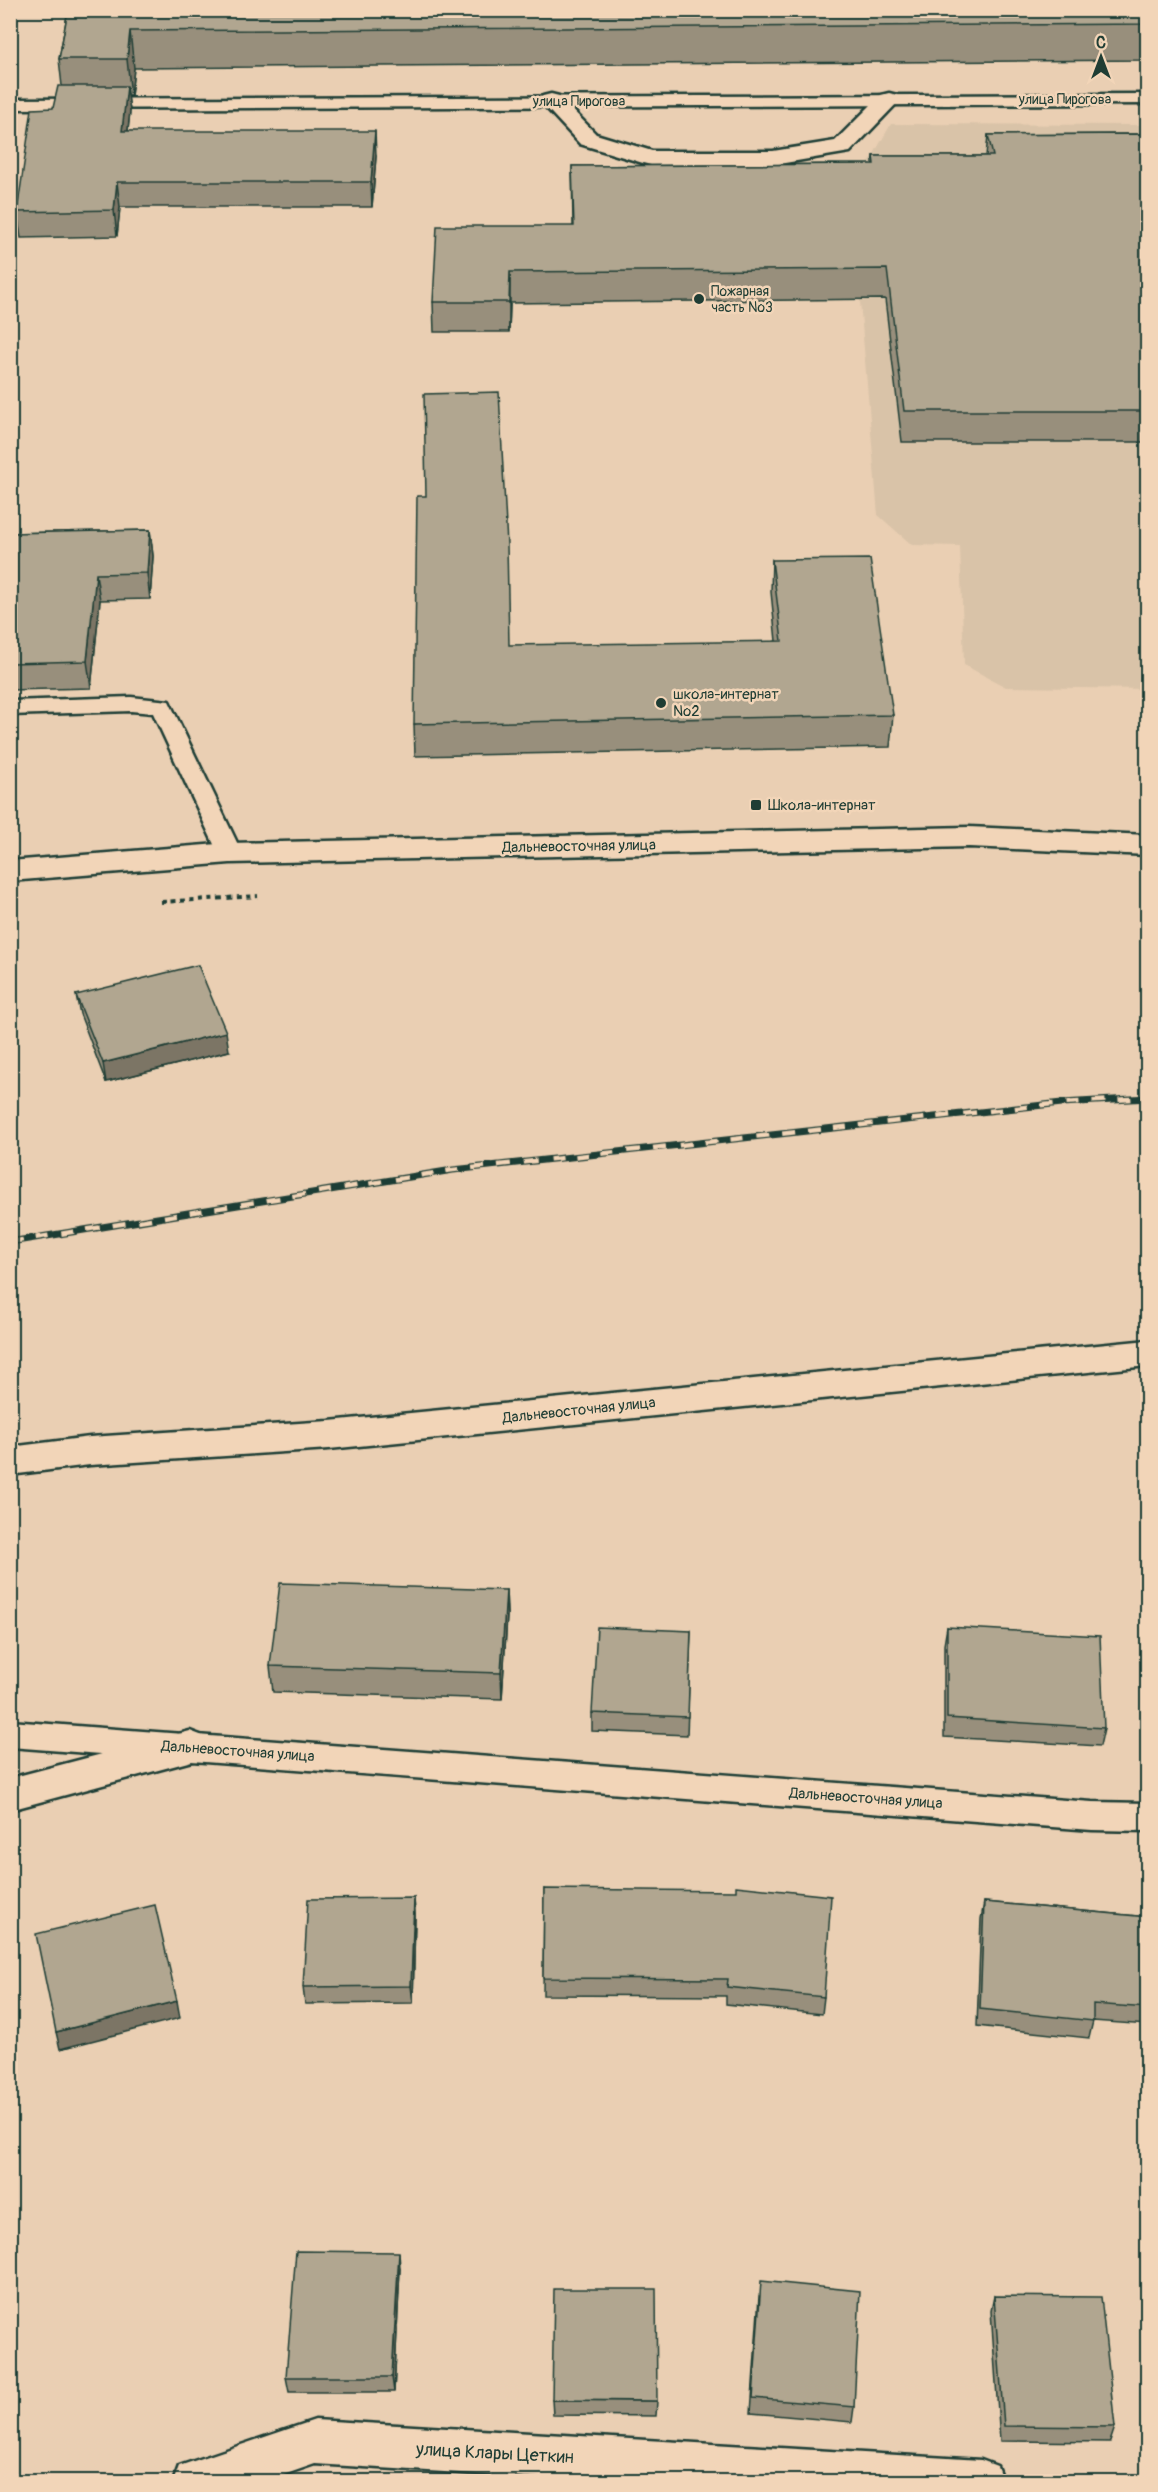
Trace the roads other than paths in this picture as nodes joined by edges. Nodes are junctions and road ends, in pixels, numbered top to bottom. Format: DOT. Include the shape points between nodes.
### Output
graph roads {
  1 [pos="1148,99"];
  2 [pos="889,100"];
  3 [pos="551,102"];
  4 [pos="10,104"];
  5 [pos="10,708"];
  6 [pos="1148,846"];
  7 [pos="230,853"];
  8 [pos="10,871"];
  9 [pos="1148,1353"];
  10 [pos="10,1461"];
  11 [pos="10,1734"];
  12 [pos="190,1747"];
  13 [pos="10,1794"];
  14 [pos="1148,1817"];
  15 [pos="195,2481"];
  16 [pos="981,2481"];
  1 -- 2 [label="lane, улица Пирогова"];
  2 -- 3 [label="lane, улица Пирогова"];
  2 -- 3 [label="street" via="842,147 773,158 651,158 588,139"];
  3 -- 4 [label="lane, улица Пирогова"];
  5 -- 7 [label="lane" via="161,706"];
  6 -- 7 [label="street, Дальневосточная улица" via="969,837"];
  7 -- 8 [label="street, Дальневосточная улица"];
  9 -- 10 [label="street, Дальневосточная улица" via="329,1435 90,1451"];
  11 -- 12 [label="lane, Дальневосточная улица"];
  12 -- 13 [label="street"];
  12 -- 14 [label="lane, Дальневосточная улица" via="1092,1816"];
  15 -- 16 [label="street, улица Клары Цеткин" via="315,2442"];
}
